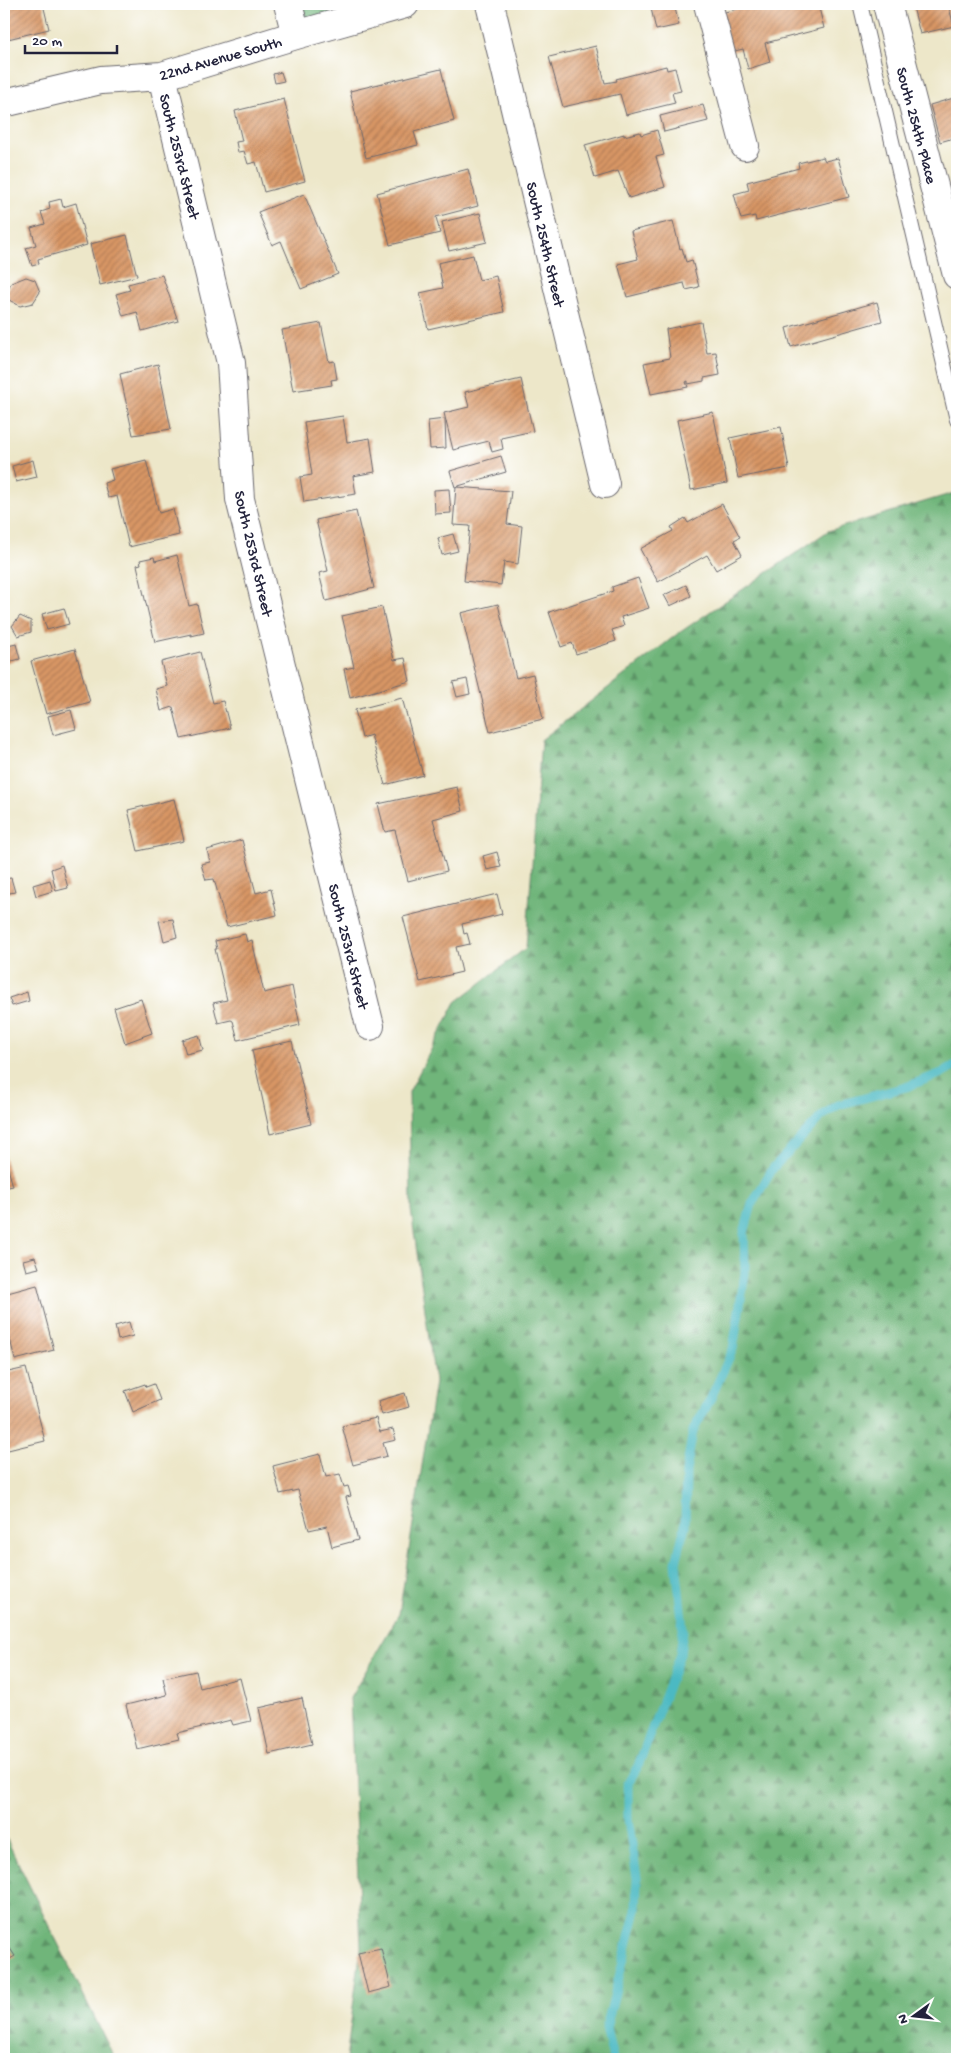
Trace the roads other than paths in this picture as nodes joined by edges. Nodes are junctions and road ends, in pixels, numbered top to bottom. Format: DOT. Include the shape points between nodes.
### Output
graph roads {
  1 [pos="288,4"];
  2 [pos="405,4"];
  3 [pos="490,4"];
  4 [pos="708,4"];
  5 [pos="860,4"];
  6 [pos="887,4"];
  7 [pos="296,35"];
  8 [pos="162,76"];
  9 [pos="4,104"];
  10 [pos="745,146"];
  11 [pos="957,275"];
  12 [pos="957,420"];
  13 [pos="604,484"];
  14 [pos="370,1026"];
  1 -- 7 [label="street"];
  2 -- 7 [label="street, 22nd Avenue South"];
  3 -- 13 [label="street, South 254th Street"];
  4 -- 10 [label="street"];
  5 -- 12 [label="lane"];
  6 -- 11 [label="street, South 254th Place"];
  7 -- 8 [label="street, 22nd Avenue South"];
  8 -- 9 [label="street, 22nd Avenue South" via="101,80"];
  8 -- 14 [label="street, South 253rd Street" via="231,363 240,499"];
}
